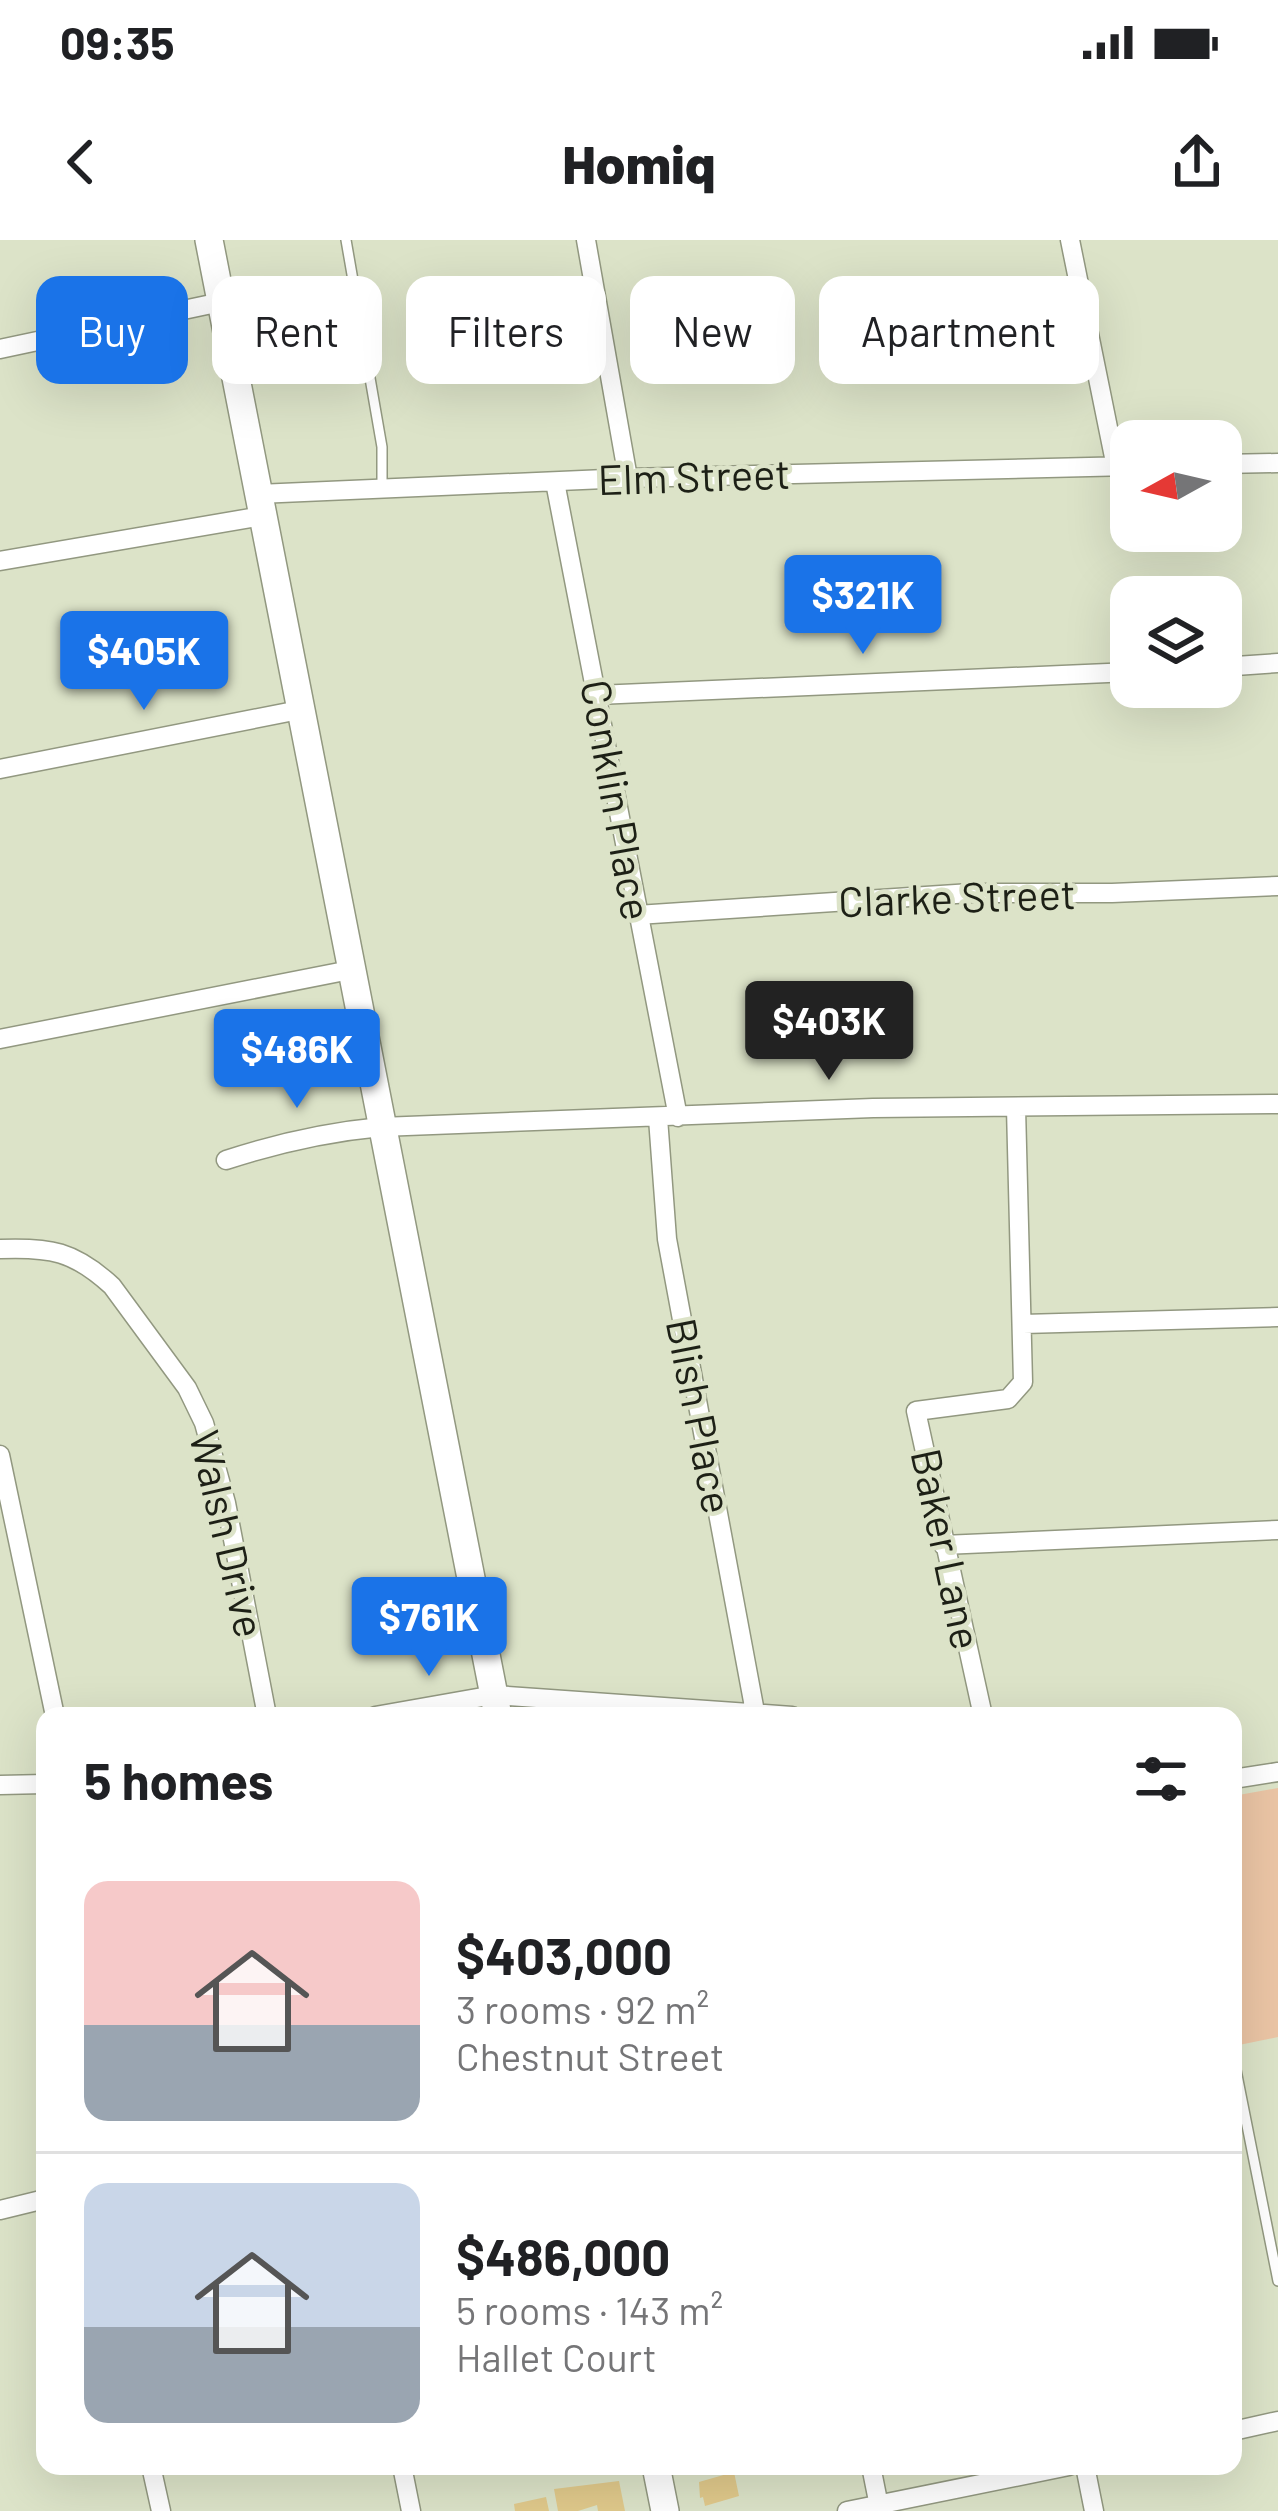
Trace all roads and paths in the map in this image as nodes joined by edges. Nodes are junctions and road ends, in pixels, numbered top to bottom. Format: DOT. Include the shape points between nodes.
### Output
graph roads {
  1 [pos="209,240"];
  2 [pos="346,240"];
  3 [pos="586,240"];
  4 [pos="1070,240"];
  5 [pos="216,276"];
  6 [pos="352,276"];
  7 [pos="212,304"];
  8 [pos="0,349"];
  9 [pos="237,384"];
  10 [pos="371,384"];
  11 [pos="1112,420"];
  12 [pos="1278,463"];
  13 [pos="1242,464"];
  14 [pos="1110,467"];
  15 [pos="628,478"];
  16 [pos="555,482"];
  17 [pos="382,487"];
  18 [pos="260,505"];
  19 [pos="0,561"];
  20 [pos="1278,663"];
  21 [pos="1242,666"];
  22 [pos="1110,673"];
  23 [pos="597,695"];
  24 [pos="299,710"];
  25 [pos="0,769"];
  26 [pos="1278,886"];
  27 [pos="637,915"];
  28 [pos="350,970"];
  29 [pos="0,1039"];
  30 [pos="1278,1104"];
  31 [pos="1016,1108"];
  32 [pos="668,1118"];
  33 [pos="381,1127"];
  34 [pos="226,1160"];
  35 [pos="0,1250"];
  36 [pos="1278,1317"];
  37 [pos="1023,1324"];
  38 [pos="0,1455"];
  39 [pos="1278,1530"];
  40 [pos="943,1545"];
  41 [pos="496,1705"];
  42 [pos="53,1707"];
  43 [pos="265,1707"];
  44 [pos="570,1707"];
  45 [pos="753,1707"];
  46 [pos="981,1707"];
  47 [pos="1278,1772"];
  48 [pos="1242,1778"];
  49 [pos="36,1784"];
  50 [pos="0,1785"];
  51 [pos="1242,2100"];
  52 [pos="36,2201"];
  53 [pos="0,2210"];
  54 [pos="1278,2281"];
  55 [pos="1278,2421"];
  56 [pos="1242,2429"];
  57 [pos="154,2475"];
  58 [pos="404,2475"];
  59 [pos="658,2475"];
  60 [pos="873,2475"];
  61 [pos="1028,2475"];
  62 [pos="1086,2475"];
  63 [pos="879,2508"];
  64 [pos="161,2511"];
  65 [pos="411,2511"];
  66 [pos="665,2511"];
  67 [pos="847,2511"];
  68 [pos="1094,2511"];
  1 -- 5 [label="main road"];
  2 -- 6 [label="lane"];
  3 -- 15 [label="street"];
  4 -- 11 [label="street"];
  7 -- 8 [label="street"];
  9 -- 18 [label="main road"];
  10 -- 17 [label="lane"];
  12 -- 13 [label="street"];
  14 -- 15 [label="street, Elm Street"];
  15 -- 16 [label="street, Elm Street"];
  16 -- 17 [label="street, Elm Street"];
  16 -- 23 [label="street, Conklin Place"];
  17 -- 18 [label="street, Elm Street"];
  18 -- 19 [label="street, Elm Street"];
  18 -- 24 [label="main road"];
  20 -- 21 [label="street"];
  22 -- 23 [label="street"];
  23 -- 27 [label="street, Conklin Place"];
  24 -- 25 [label="street"];
  24 -- 28 [label="main road"];
  26 -- 27 [label="street, Clarke Street" via="971,893"];
  27 -- 32 [label="street, Conklin Place"];
  28 -- 29 [label="street"];
  28 -- 33 [label="main road"];
  30 -- 31 [label="street"];
  31 -- 32 [label="street"];
  31 -- 37 [label="street, Baker Lane"];
  32 -- 33 [label="street"];
  32 -- 45 [label="street, Blish Place" via="667,1239"];
  33 -- 34 [label="street"];
  33 -- 41 [label="main road"];
  35 -- 43 [label="street, Walsh Drive" via="60,1251 98,1274 187,1388 216,1460"];
  36 -- 37 [label="street"];
  37 -- 40 [label="street, Baker Lane" via="1017,1392 916,1411"];
  38 -- 42 [label="street"];
  39 -- 40 [label="street"];
  40 -- 46 [label="street, Baker Lane"];
  41 -- 44 [label="street"];
  47 -- 48 [label="street"];
  49 -- 50 [label="street"];
  51 -- 54 [label="lane"];
  52 -- 53 [label="street"];
  55 -- 56 [label="street"];
  57 -- 64 [label="street"];
  58 -- 65 [label="street"];
  59 -- 66 [label="main road"];
  60 -- 63 [label="street"];
  61 -- 63 [label="street"];
  62 -- 68 [label="street"];
  63 -- 67 [label="street"];
}
